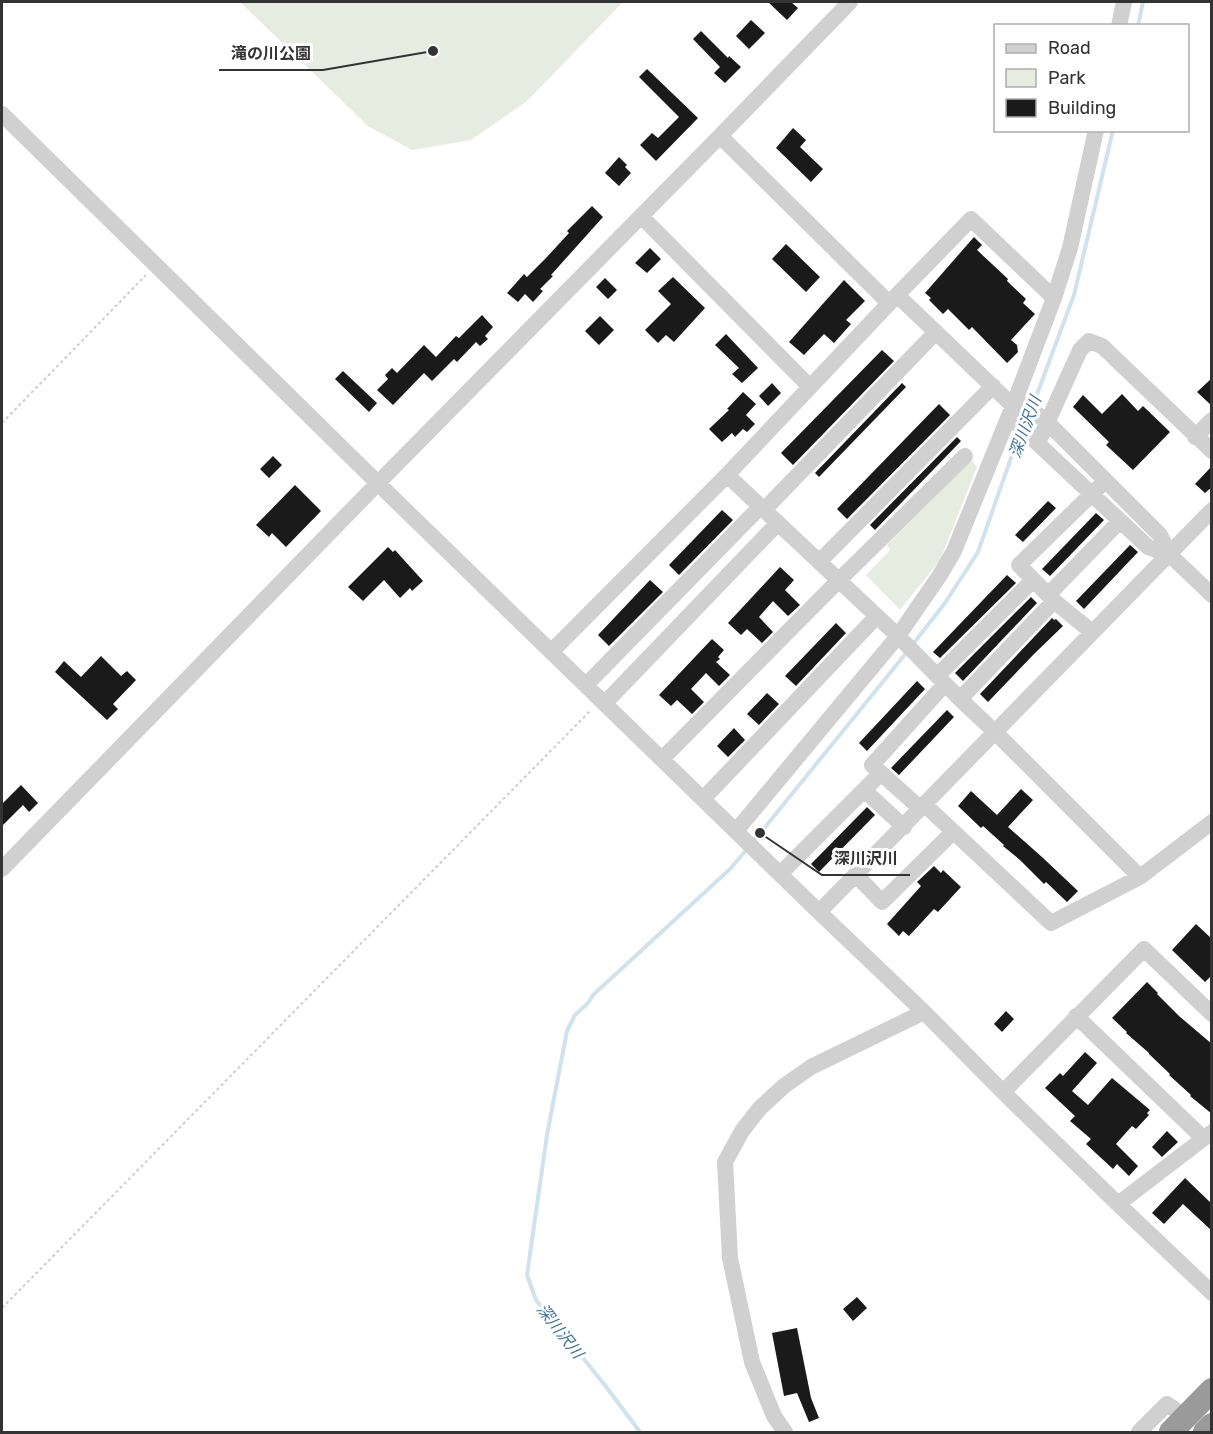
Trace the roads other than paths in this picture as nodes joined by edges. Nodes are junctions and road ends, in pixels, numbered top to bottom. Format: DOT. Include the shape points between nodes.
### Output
graph roads {
  1 [pos="850,2"];
  2 [pos="1124,2"];
  3 [pos="1119,24"];
  4 [pos="2,114"];
  5 [pos="1096,132"];
  6 [pos="720,136"];
  7 [pos="641,216"];
  8 [pos="1054,298"];
  9 [pos="893,299"];
  10 [pos="936,332"];
  11 [pos="993,386"];
  12 [pos="810,387"];
  13 [pos="1031,412"];
  14 [pos="1212,420"];
  15 [pos="1028,434"];
  16 [pos="1195,437"];
  17 [pos="1212,451"];
  18 [pos="965,456"];
  19 [pos="727,475"];
  20 [pos="1106,481"];
  21 [pos="378,483"];
  22 [pos="1092,494"];
  23 [pos="762,508"];
  24 [pos="1212,510"];
  25 [pos="1120,521"];
  26 [pos="778,523"];
  27 [pos="1170,555"];
  28 [pos="819,562"];
  29 [pos="839,580"];
  30 [pos="1033,580"];
  31 [pos="1212,595"];
  32 [pos="1051,598"];
  33 [pos="877,616"];
  34 [pos="1092,632"];
  35 [pos="905,644"];
  36 [pos="552,651"];
  37 [pos="941,680"];
  38 [pos="586,685"];
  39 [pos="960,699"];
  40 [pos="603,701"];
  41 [pos="996,732"];
  42 [pos="662,759"];
  43 [pos="880,774"];
  44 [pos="864,790"];
  45 [pos="703,799"];
  46 [pos="923,807"];
  47 [pos="1212,822"];
  48 [pos="903,826"];
  49 [pos="953,832"];
  50 [pos="740,835"];
  51 [pos="2,869"];
  52 [pos="780,874"];
  53 [pos="856,874"];
  54 [pos="1140,877"];
  55 [pos="819,912"];
  56 [pos="924,1012"];
  57 [pos="1212,1014"];
  58 [pos="1076,1016"];
  59 [pos="1003,1092"];
  60 [pos="1207,1135"];
  61 [pos="1118,1204"];
  62 [pos="1212,1293"];
  63 [pos="1212,1390"];
  64 [pos="1178,1425"];
  65 [pos="1212,1425"];
  66 [pos="785,1432"];
  67 [pos="1138,1432"];
  68 [pos="1204,1432"];
  1 -- 6 [label="street"];
  2 -- 3 [label="street"];
  4 -- 21 [label="street"];
  5 -- 8 [label="street" via="1070,248"];
  6 -- 7 [label="street"];
  6 -- 9 [label="street"];
  7 -- 12 [label="street"];
  7 -- 21 [label="street"];
  8 -- 9 [label="street" via="972,219"];
  8 -- 13 [label="street"];
  9 -- 10 [label="street"];
  9 -- 12 [label="street"];
  10 -- 11 [label="street"];
  10 -- 23 [label="street"];
  11 -- 13 [label="street"];
  11 -- 28 [label="street"];
  12 -- 19 [label="street"];
  13 -- 15 [label="street"];
  13 -- 15 [label="street"];
  13 -- 16 [label="street" via="1089,341 1102,346"];
  13 -- 20 [label="street"];
  13 -- 35 [label="street"];
  14 -- 16 [label="street"];
  15 -- 22 [label="street"];
  16 -- 17 [label="street"];
  18 -- 29 [label="street"];
  19 -- 23 [label="street"];
  19 -- 36 [label="street"];
  20 -- 22 [label="street"];
  20 -- 27 [label="street" via="1160,535"];
  21 -- 36 [label="street"];
  21 -- 51 [label="street"];
  22 -- 25 [label="street"];
  22 -- 30 [label="street" via="1019,565"];
  23 -- 26 [label="street"];
  23 -- 38 [label="street"];
  24 -- 27 [label="street"];
  25 -- 27 [label="street" via="1148,547"];
  25 -- 32 [label="street"];
  26 -- 28 [label="street"];
  26 -- 40 [label="street"];
  27 -- 31 [label="street"];
  27 -- 34 [label="street"];
  28 -- 29 [label="street"];
  29 -- 33 [label="street"];
  29 -- 42 [label="street"];
  30 -- 32 [label="street"];
  30 -- 37 [label="street"];
  32 -- 34 [label="street"];
  32 -- 39 [label="street"];
  33 -- 35 [label="street"];
  33 -- 45 [label="street"];
  34 -- 41 [label="street"];
  35 -- 37 [label="street"];
  35 -- 50 [label="street"];
  36 -- 38 [label="street"];
  37 -- 39 [label="street"];
  37 -- 43 [label="street" via="872,765"];
  38 -- 40 [label="street"];
  39 -- 41 [label="street"];
  40 -- 42 [label="street"];
  41 -- 46 [label="street"];
  41 -- 54 [label="street"];
  42 -- 45 [label="street"];
  43 -- 44 [label="street"];
  43 -- 46 [label="street"];
  44 -- 48 [label="street"];
  44 -- 52 [label="street"];
  45 -- 50 [label="street"];
  46 -- 48 [label="street"];
  46 -- 49 [label="street"];
  47 -- 54 [label="street"];
  48 -- 53 [label="street"];
  49 -- 53 [label="street" via="882,902"];
  49 -- 54 [label="street" via="1050,923"];
  50 -- 52 [label="street"];
  52 -- 55 [label="street"];
  53 -- 55 [label="street"];
  55 -- 56 [label="street"];
  56 -- 59 [label="street"];
  56 -- 66 [label="street" via="811,1067 784,1086 742,1131 725,1162 730,1258 752,1362 774,1416"];
  57 -- 58 [label="street" via="1144,949"];
  58 -- 59 [label="street"];
  58 -- 60 [label="street"];
  59 -- 61 [label="street"];
  60 -- 61 [label="street"];
  61 -- 62 [label="street"];
  63 -- 64 [label="highway"];
  64 -- 67 [label="street" via="1167,1404"];
  65 -- 68 [label="highway"];
}
